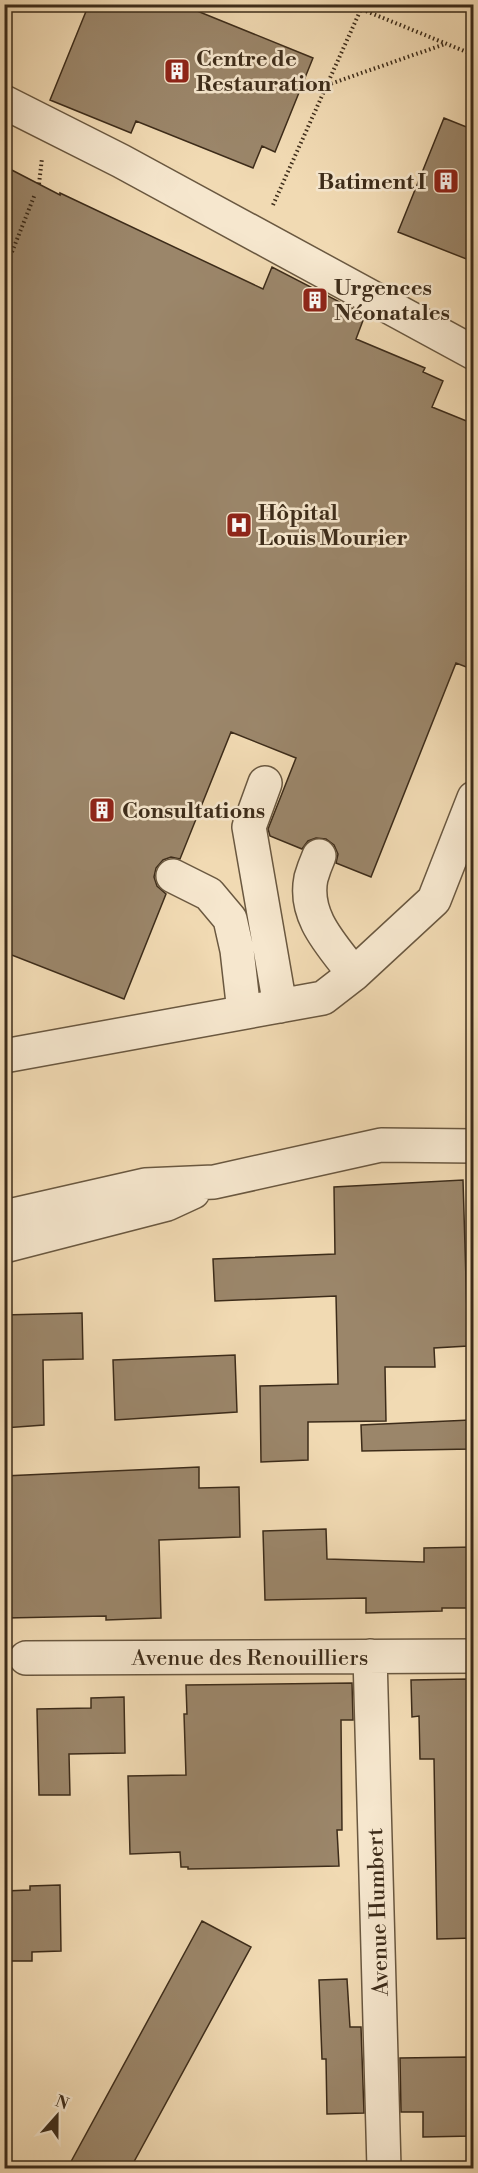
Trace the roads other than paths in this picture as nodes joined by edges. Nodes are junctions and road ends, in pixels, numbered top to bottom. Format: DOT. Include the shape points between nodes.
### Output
graph roads {
  1 [pos="4,102"];
  2 [pos="474,353"];
  3 [pos="265,783"];
  4 [pos="474,798"];
  5 [pos="319,856"];
  6 [pos="173,876"];
  7 [pos="354,974"];
  8 [pos="280,1006"];
  9 [pos="244,1012"];
  10 [pos="4,1056"];
  11 [pos="474,1122"];
  12 [pos="381,1144"];
  13 [pos="474,1146"];
  14 [pos="214,1182"];
  15 [pos="4,1217"];
  16 [pos="4,1246"];
  17 [pos="370,1656"];
  18 [pos="474,1656"];
  19 [pos="26,1658"];
  20 [pos="384,2169"];
  1 -- 2 [label="street" via="121,161"];
  3 -- 8 [label="street" via="249,827"];
  4 -- 7 [label="street" via="434,900"];
  5 -- 7 [label="street" via="311,879 310,899 320,930"];
  6 -- 9 [label="street" via="209,894 230,919"];
  7 -- 8 [label="street" via="323,998"];
  8 -- 9 [label="street"];
  9 -- 10 [label="street"];
  11 -- 12 [label="street"];
  12 -- 13 [label="street"];
  12 -- 14 [label="street"];
  14 -- 15 [label="street" via="145,1185"];
  14 -- 16 [label="street" via="167,1204"];
  17 -- 18 [label="street, Avenue des Renouilliers"];
  17 -- 19 [label="street, Avenue des Renouilliers"];
  17 -- 20 [label="street, Avenue Humbert"];
}
